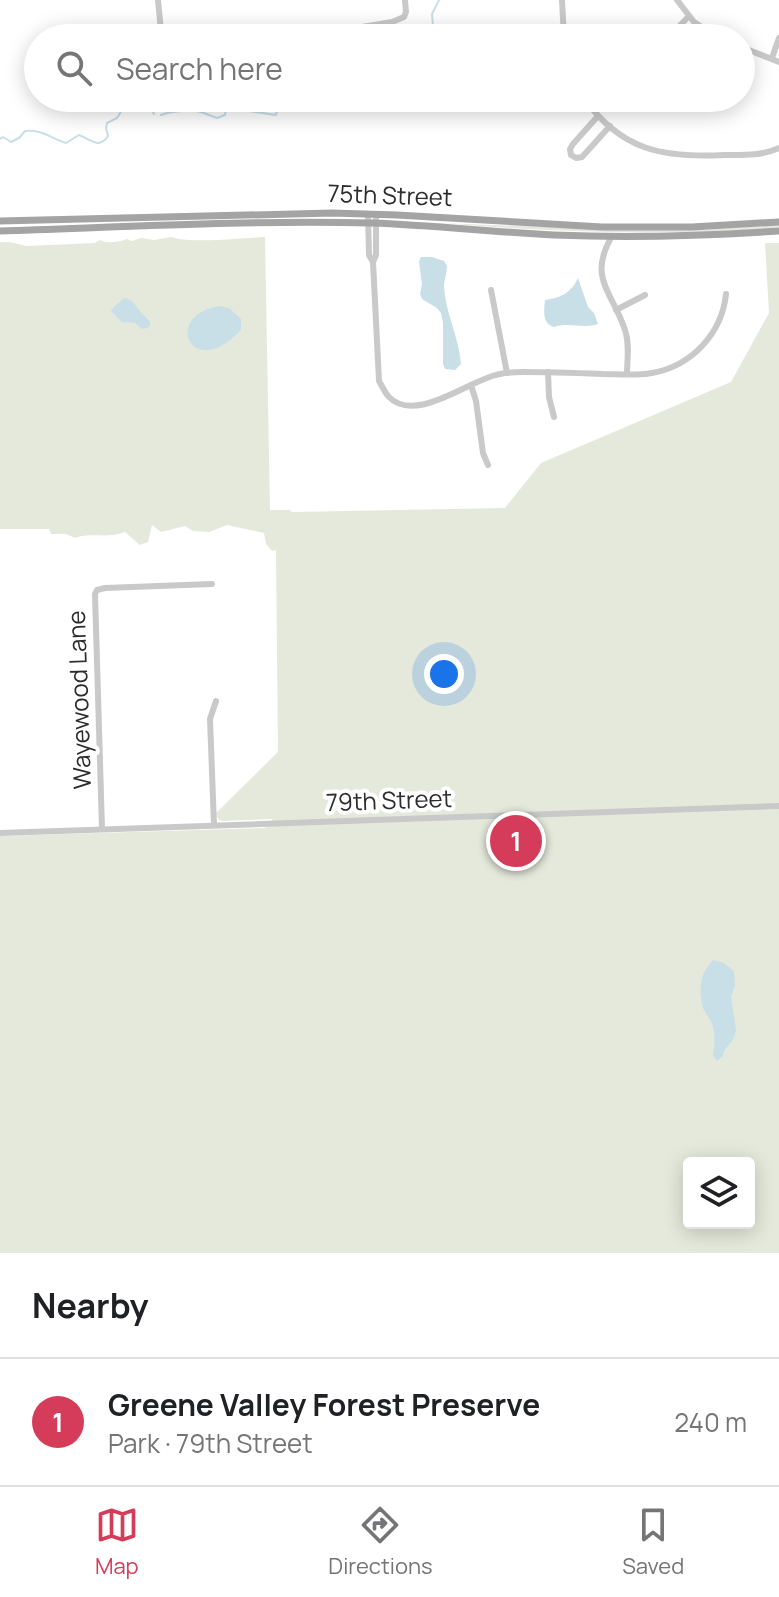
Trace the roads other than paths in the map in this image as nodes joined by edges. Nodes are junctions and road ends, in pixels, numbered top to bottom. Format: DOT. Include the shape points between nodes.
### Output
graph roads {
  1 [pos="158,0"];
  2 [pos="405,0"];
  3 [pos="562,0"];
  4 [pos="677,0"];
  5 [pos="689,16"];
  6 [pos="159,24"];
  7 [pos="380,24"];
  8 [pos="563,24"];
  9 [pos="681,24"];
  10 [pos="697,24"];
  11 [pos="779,38"];
  12 [pos="755,52"];
  13 [pos="776,60"];
  14 [pos="595,112"];
  15 [pos="598,116"];
  16 [pos="610,126"];
  17 [pos="779,148"];
  18 [pos="372,219"];
  19 [pos="0,221"];
  20 [pos="779,222"];
  21 [pos="0,231"];
  22 [pos="779,231"];
  23 [pos="592,236"];
  24 [pos="612,236"];
  25 [pos="603,251"];
  26 [pos="491,290"];
  27 [pos="726,294"];
  28 [pos="645,295"];
  29 [pos="616,310"];
  30 [pos="548,372"];
  31 [pos="507,373"];
  32 [pos="627,374"];
  33 [pos="471,385"];
  34 [pos="554,417"];
  35 [pos="488,465"];
  36 [pos="212,584"];
  37 [pos="216,701"];
  38 [pos="779,806"];
  39 [pos="214,825"];
  40 [pos="102,829"];
  41 [pos="0,833"];
  1 -- 6 [label="street"];
  2 -- 7 [label="street" via="404,17"];
  3 -- 8 [label="street"];
  4 -- 5 [label="street"];
  5 -- 9 [label="street"];
  5 -- 10 [label="street"];
  11 -- 13 [label="street"];
  12 -- 13 [label="street"];
  14 -- 15 [label="street"];
  15 -- 16 [label="street"];
  15 -- 16 [label="street" via="573,144 571,155 582,157"];
  16 -- 17 [label="street" via="637,145 670,155 761,154"];
  18 -- 19 [label="main road, 75th Street" via="281,213"];
  18 -- 20 [label="main road, 75th Street" via="602,227"];
  18 -- 21 [label="main road, 75th Street"];
  18 -- 23 [label="main road, 75th Street"];
  18 -- 33 [label="street" via="369,255 379,381 389,397 420,406"];
  22 -- 24 [label="main road, 75th Street"];
  23 -- 24 [label="main road, 75th Street"];
  23 -- 25 [label="street"];
  24 -- 25 [label="street"];
  25 -- 29 [label="street" via="602,277"];
  26 -- 31 [label="street"];
  27 -- 32 [label="street" via="720,319 699,351 665,370"];
  28 -- 29 [label="street"];
  29 -- 32 [label="street" via="626,334"];
  30 -- 31 [label="street"];
  30 -- 32 [label="street"];
  30 -- 34 [label="street"];
  31 -- 33 [label="street"];
  33 -- 35 [label="street"];
  36 -- 40 [label="street, Wayewood Lane" via="105,588 95,594"];
  37 -- 39 [label="street" via="210,719"];
  38 -- 39 [label="street, 79th Street"];
  39 -- 40 [label="street, 79th Street"];
  40 -- 41 [label="street, 79th Street"];
}
